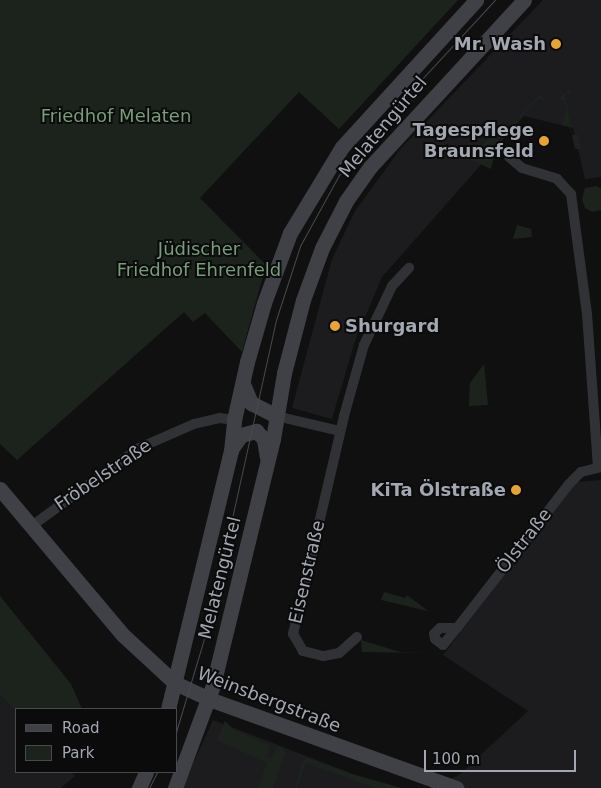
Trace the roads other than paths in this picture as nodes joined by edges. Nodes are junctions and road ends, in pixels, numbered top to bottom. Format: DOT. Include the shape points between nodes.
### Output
graph roads {
  1 [pos="476,0"];
  2 [pos="524,0"];
  3 [pos="509,157"];
  4 [pos="409,268"];
  5 [pos="243,384"];
  6 [pos="276,416"];
  7 [pos="234,420"];
  8 [pos="340,431"];
  9 [pos="231,451"];
  10 [pos="268,461"];
  11 [pos="599,467"];
  12 [pos="3,497"];
  13 [pos="33,525"];
  14 [pos="456,628"];
  15 [pos="357,637"];
  16 [pos="175,683"];
  17 [pos="209,699"];
  18 [pos="168,708"];
  19 [pos="146,773"];
  20 [pos="139,788"];
  21 [pos="176,788"];
  22 [pos="456,788"];
  1 -- 5 [label="main road, Melatengürtel" via="342,147 312,191 290,233 273,278"];
  2 -- 6 [label="main road, Melatengürtel" via="396,135 346,201 322,248 303,300"];
  3 -- 11 [label="street" via="522,168 557,179 570,194 589,330"];
  4 -- 8 [label="street, Eisenstraße" via="392,286 373,322"];
  5 -- 6 [label="main road" via="251,403"];
  5 -- 7 [label="main road, Melatengürtel"];
  6 -- 8 [label="street"];
  6 -- 10 [label="main road, Melatengürtel"];
  7 -- 9 [label="main road, Melatengürtel"];
  7 -- 13 [label="street, Fröbelstraße" via="220,418 194,424 139,448"];
  8 -- 15 [label="street, Eisenstraße" via="293,634 303,651 323,656 339,653"];
  9 -- 10 [label="main road, Melatengürtel" via="240,435 256,431 264,439"];
  9 -- 16 [label="main road, Melatengürtel"];
  10 -- 17 [label="main road, Melatengürtel"];
  11 -- 14 [label="street, Ölstraße" via="581,472 569,484"];
  12 -- 13 [label="main road, Weinsbergstraße"];
  13 -- 16 [label="main road, Weinsbergstraße" via="123,635"];
  16 -- 17 [label="main road, Weinsbergstraße"];
  16 -- 18 [label="main road, Melatengürtel"];
  17 -- 21 [label="main road, Melatengürtel"];
  17 -- 22 [label="main road, Weinsbergstraße"];
  19 -- 20 [label="main road"];
}
